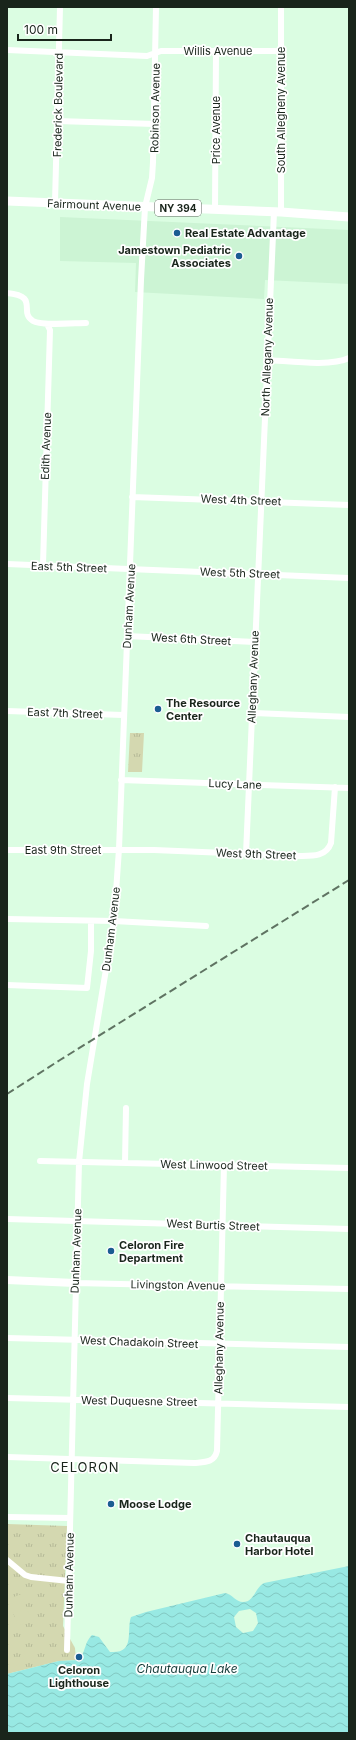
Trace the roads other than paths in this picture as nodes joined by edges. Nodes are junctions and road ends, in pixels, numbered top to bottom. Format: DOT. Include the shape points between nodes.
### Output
graph roads {
  1 [pos="60,7"];
  2 [pos="156,7"];
  3 [pos="281,7"];
  4 [pos="7,50"];
  5 [pos="216,50"];
  6 [pos="280,51"];
  7 [pos="59,52"];
  8 [pos="156,53"];
  9 [pos="57,121"];
  10 [pos="155,124"];
  11 [pos="7,201"];
  12 [pos="55,203"];
  13 [pos="144,207"];
  14 [pos="215,210"];
  15 [pos="277,212"];
  16 [pos="349,217"];
  17 [pos="7,293"];
  18 [pos="86,323"];
  19 [pos="48,326"];
  20 [pos="349,358"];
  21 [pos="267,360"];
  22 [pos="132,497"];
  23 [pos="261,501"];
  24 [pos="349,505"];
  25 [pos="7,564"];
  26 [pos="43,565"];
  27 [pos="131,569"];
  28 [pos="258,574"];
  29 [pos="349,578"];
  30 [pos="127,636"];
  31 [pos="254,642"];
  32 [pos="7,711"];
  33 [pos="252,713"];
  34 [pos="123,714"];
  35 [pos="349,717"];
  36 [pos="121,780"];
  37 [pos="249,784"];
  38 [pos="335,787"];
  39 [pos="349,788"];
  40 [pos="7,850"];
  41 [pos="119,850"];
  42 [pos="246,854"];
  43 [pos="7,919"];
  44 [pos="114,920"];
  45 [pos="91,921"];
  46 [pos="206,926"];
  47 [pos="7,985"];
  48 [pos="126,1108"];
  49 [pos="40,1161"];
  50 [pos="79,1162"];
  51 [pos="125,1163"];
  52 [pos="224,1165"];
  53 [pos="349,1168"];
  54 [pos="7,1219"];
  55 [pos="77,1221"];
  56 [pos="222,1225"];
  57 [pos="349,1229"];
  58 [pos="7,1280"];
  59 [pos="75,1282"];
  60 [pos="220,1286"];
  61 [pos="349,1289"];
  62 [pos="7,1338"];
  63 [pos="74,1340"];
  64 [pos="219,1345"];
  65 [pos="349,1347"];
  66 [pos="7,1398"];
  67 [pos="72,1400"];
  68 [pos="218,1402"];
  69 [pos="349,1407"];
  70 [pos="7,1457"];
  71 [pos="72,1460"];
  72 [pos="7,1517"];
  73 [pos="70,1518"];
  74 [pos="7,1560"];
  75 [pos="69,1581"];
  76 [pos="67,1650"];
  1 -- 7 [label="street, Frederick Boulevard"];
  2 -- 8 [label="street, Robinson Avenue"];
  3 -- 6 [label="street, South Allegheny Avenue"];
  4 -- 7 [label="street, Willis Avenue"];
  5 -- 6 [label="street, Willis Avenue"];
  5 -- 8 [label="street, Willis Avenue"];
  5 -- 14 [label="street, Price Avenue"];
  6 -- 15 [label="street, South Allegheny Avenue"];
  7 -- 8 [label="street, Willis Avenue" via="147,56"];
  7 -- 9 [label="street, Frederick Boulevard"];
  8 -- 10 [label="street, Robinson Avenue"];
  9 -- 10 [label="street"];
  9 -- 12 [label="street, Frederick Boulevard"];
  10 -- 13 [label="street, Robinson Avenue" via="152,178"];
  11 -- 12 [label="main road, Fairmount Avenue / NY 394"];
  12 -- 13 [label="main road, Fairmount Avenue / NY 394"];
  13 -- 14 [label="main road, Fairmount Avenue / NY 394"];
  13 -- 22 [label="street, Dunham Avenue"];
  14 -- 15 [label="main road, Fairmount Avenue / NY 394"];
  15 -- 16 [label="main road, Fairmount Avenue / NY 394"];
  15 -- 21 [label="street, North Allegany Avenue"];
  17 -- 19 [label="street" via="23,296 28,315 33,321"];
  18 -- 19 [label="street"];
  19 -- 26 [label="street, Edith Avenue"];
  20 -- 21 [label="street" via="325,362"];
  21 -- 23 [label="street, North Allegany Avenue"];
  22 -- 23 [label="street, West 4th Street"];
  22 -- 27 [label="street, Dunham Avenue"];
  23 -- 24 [label="street, West 4th Street"];
  23 -- 28 [label="street, Alleghany Avenue"];
  25 -- 26 [label="street, East 5th Street"];
  26 -- 27 [label="street, East 5th Street"];
  27 -- 28 [label="street, West 5th Street"];
  27 -- 30 [label="street, Dunham Avenue"];
  28 -- 29 [label="street, West 5th Street"];
  28 -- 31 [label="street, Alleghany Avenue"];
  30 -- 31 [label="street, West 6th Street"];
  30 -- 34 [label="street, Dunham Avenue"];
  31 -- 33 [label="street, Alleghany Avenue"];
  32 -- 34 [label="street, East 7th Street"];
  33 -- 35 [label="street"];
  33 -- 37 [label="street, Alleghany Avenue"];
  34 -- 36 [label="street, Dunham Avenue"];
  36 -- 37 [label="street, Lucy Lane"];
  36 -- 41 [label="street, Dunham Avenue"];
  37 -- 38 [label="street, Lucy Lane"];
  37 -- 42 [label="street, Alleghany Avenue"];
  38 -- 39 [label="street, Lucy Lane"];
  38 -- 42 [label="street, West 9th Street" via="331,843 326,852 305,856"];
  40 -- 41 [label="street, East 9th Street"];
  41 -- 42 [label="street, West 9th Street"];
  41 -- 44 [label="street, Dunham Avenue"];
  43 -- 45 [label="street"];
  44 -- 45 [label="street"];
  44 -- 46 [label="street"];
  44 -- 50 [label="street, Dunham Avenue" via="87,1084"];
  45 -- 47 [label="street" via="87,988"];
  48 -- 51 [label="street"];
  49 -- 50 [label="street, West Linwood Street"];
  50 -- 51 [label="street, West Linwood Street"];
  50 -- 55 [label="street, Dunham Avenue"];
  51 -- 52 [label="street, West Linwood Street"];
  52 -- 53 [label="street, West Linwood Street"];
  52 -- 56 [label="street, Alleghany Avenue"];
  54 -- 55 [label="street, West Burtis Street"];
  55 -- 56 [label="street, West Burtis Street"];
  55 -- 59 [label="street, Dunham Avenue"];
  56 -- 57 [label="street, West Burtis Street"];
  56 -- 60 [label="street, Alleghany Avenue"];
  58 -- 59 [label="street, Livingston Avenue"];
  59 -- 60 [label="street, Livingston Avenue"];
  59 -- 63 [label="street, Dunham Avenue"];
  60 -- 61 [label="street, Livingston Avenue"];
  60 -- 64 [label="street, Alleghany Avenue"];
  62 -- 63 [label="street, West Chadakoin Street"];
  63 -- 64 [label="street, West Chadakoin Street"];
  63 -- 67 [label="street, Dunham Avenue"];
  64 -- 65 [label="street, West Chadakoin Street"];
  64 -- 68 [label="street, Alleghany Avenue"];
  66 -- 67 [label="street, West Duquesne Street"];
  67 -- 68 [label="street, West Duquesne Street"];
  67 -- 71 [label="street, Dunham Avenue"];
  68 -- 69 [label="street, West Duquesne Street"];
  68 -- 71 [label="street, Alleghany Avenue" via="217,1451 214,1458 208,1462"];
  70 -- 71 [label="street"];
  71 -- 73 [label="street, Dunham Avenue"];
  72 -- 73 [label="street"];
  73 -- 75 [label="street, Dunham Avenue"];
  74 -- 75 [label="street" via="25,1575"];
  75 -- 76 [label="street, Dunham Avenue"];
}
